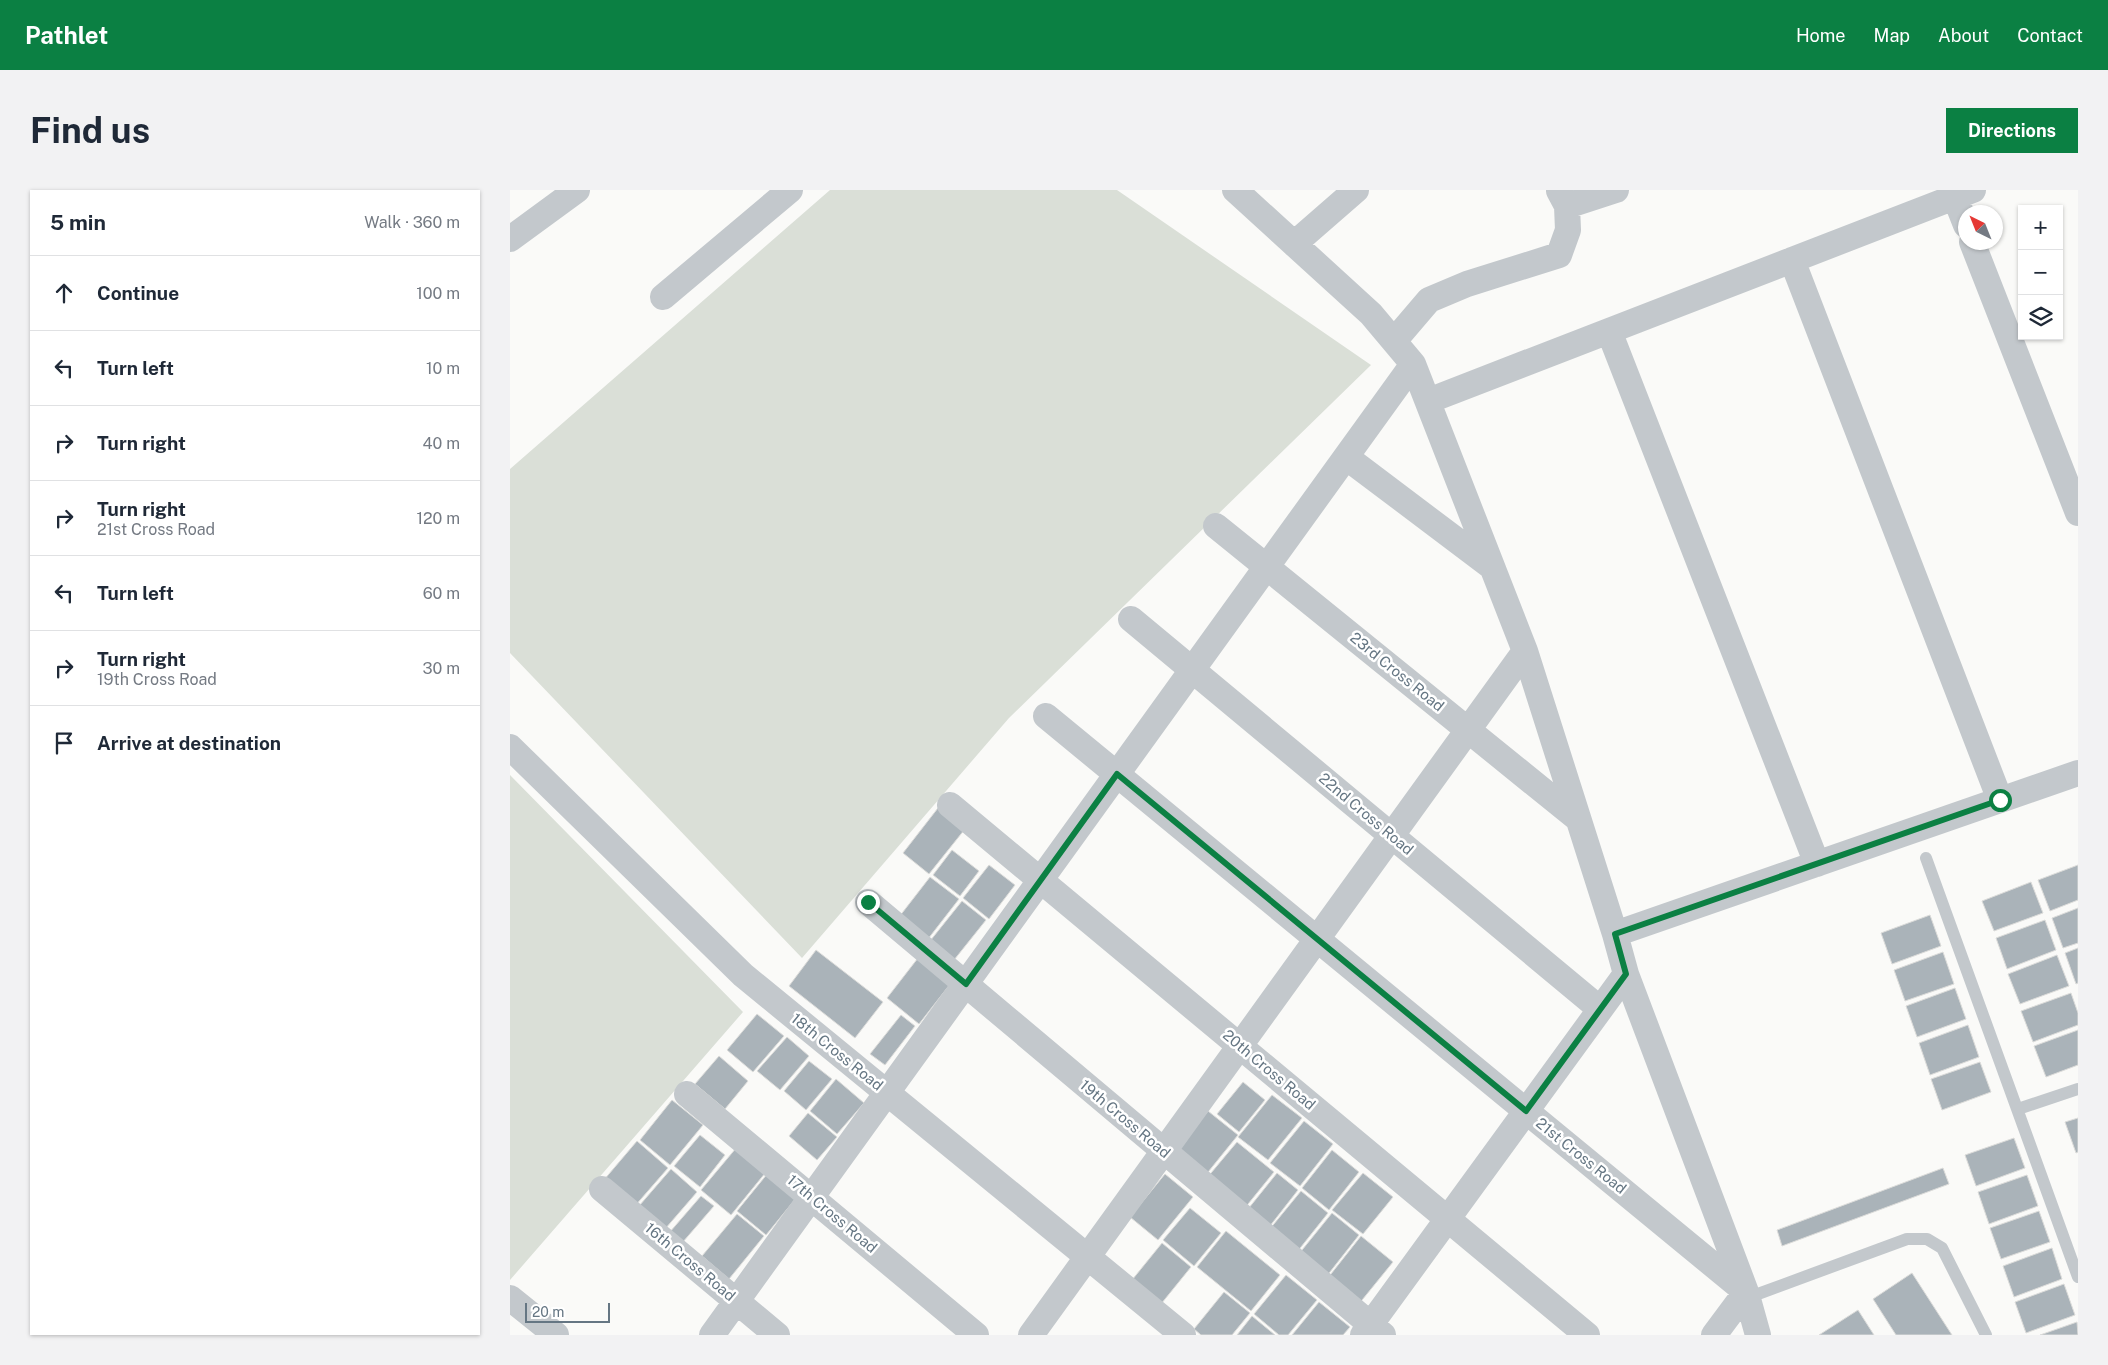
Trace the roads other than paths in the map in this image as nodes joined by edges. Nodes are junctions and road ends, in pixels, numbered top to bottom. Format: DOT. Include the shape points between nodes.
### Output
graph roads {
  1 [pos="577,190"];
  2 [pos="790,190"];
  3 [pos="1235,190"];
  4 [pos="1356,190"];
  5 [pos="1616,190"];
  6 [pos="1964,194"];
  7 [pos="1563,198"];
  8 [pos="510,240"];
  9 [pos="1294,244"];
  10 [pos="1975,250"];
  11 [pos="1792,260"];
  12 [pos="663,297"];
  13 [pos="1609,331"];
  14 [pos="1394,341"];
  15 [pos="1413,364"];
  16 [pos="1428,400"];
  17 [pos="1346,456"];
  18 [pos="2078,513"];
  19 [pos="1216,526"];
  20 [pos="1492,566"];
  21 [pos="1267,567"];
  22 [pos="1131,618"];
  23 [pos="1525,651"];
  24 [pos="1193,670"];
  25 [pos="1046,716"];
  26 [pos="1468,730"];
  27 [pos="510,747"];
  28 [pos="1117,774"];
  29 [pos="2075,777"];
  30 [pos="2000,800"];
  31 [pos="950,806"];
  32 [pos="1578,819"];
  33 [pos="1392,836"];
  34 [pos="1926,858"];
  35 [pos="1817,864"];
  36 [pos="1041,880"];
  37 [pos="868,902"];
  38 [pos="1615,934"];
  39 [pos="1317,939"];
  40 [pos="1626,974"];
  41 [pos="966,984"];
  42 [pos="1600,1009"];
  43 [pos="1240,1046"];
  44 [pos="2078,1089"];
  45 [pos="887,1093"];
  46 [pos="687,1094"];
  47 [pos="2018,1109"];
  48 [pos="1526,1111"];
  49 [pos="1164,1152"];
  50 [pos="602,1190"];
  51 [pos="812,1198"];
  52 [pos="1447,1219"];
  53 [pos="1087,1258"];
  54 [pos="2078,1277"];
  55 [pos="1747,1295"];
  56 [pos="510,1298"];
  57 [pos="737,1301"];
  58 [pos="1372,1332"];
  59 [pos="556,1335"];
  60 [pos="712,1335"];
  61 [pos="777,1335"];
  62 [pos="976,1335"];
  63 [pos="1031,1335"];
  64 [pos="1183,1335"];
  65 [pos="1587,1335"];
  66 [pos="1714,1335"];
  67 [pos="1758,1335"];
  68 [pos="1986,1335"];
  1 -- 8 [label="street"];
  2 -- 12 [label="street"];
  3 -- 9 [label="street"];
  4 -- 9 [label="street"];
  5 -- 7 [label="street"];
  6 -- 11 [label="street"];
  7 -- 14 [label="street" via="1568,230 1559,254 1429,300"];
  9 -- 14 [label="street" via="1371,314"];
  10 -- 18 [label="street"];
  11 -- 13 [label="street"];
  11 -- 30 [label="street"];
  13 -- 16 [label="street"];
  13 -- 35 [label="street"];
  14 -- 15 [label="street"];
  15 -- 16 [label="street"];
  15 -- 17 [label="street"];
  16 -- 20 [label="street"];
  17 -- 20 [label="street"];
  17 -- 21 [label="street"];
  19 -- 21 [label="street, 23rd Cross Road"];
  20 -- 23 [label="street"];
  21 -- 24 [label="street"];
  21 -- 26 [label="street, 23rd Cross Road"];
  22 -- 24 [label="street, 22nd Cross Road"];
  23 -- 26 [label="street"];
  23 -- 32 [label="street"];
  24 -- 28 [label="street"];
  24 -- 33 [label="street, 22nd Cross Road"];
  25 -- 28 [label="street, 21st Cross Road"];
  26 -- 32 [label="street, 23rd Cross Road"];
  26 -- 33 [label="street"];
  27 -- 45 [label="street, 18th Cross Road" via="743,975"];
  28 -- 36 [label="street"];
  28 -- 39 [label="street, 21st Cross Road"];
  29 -- 30 [label="street"];
  30 -- 35 [label="street"];
  31 -- 36 [label="street, 20th Cross Road"];
  32 -- 38 [label="street"];
  33 -- 39 [label="street"];
  33 -- 42 [label="street, 22nd Cross Road"];
  34 -- 47 [label="lane"];
  35 -- 38 [label="street"];
  36 -- 41 [label="street"];
  36 -- 43 [label="street, 20th Cross Road"];
  37 -- 41 [label="street, 19th Cross Road"];
  38 -- 40 [label="street"];
  39 -- 43 [label="street"];
  39 -- 48 [label="street, 21st Cross Road"];
  40 -- 42 [label="street"];
  40 -- 55 [label="street"];
  41 -- 45 [label="street"];
  41 -- 49 [label="street, 19th Cross Road"];
  42 -- 48 [label="street"];
  43 -- 49 [label="street"];
  43 -- 52 [label="street, 20th Cross Road"];
  44 -- 47 [label="lane"];
  45 -- 51 [label="street"];
  45 -- 53 [label="street, 18th Cross Road"];
  46 -- 51 [label="street, 17th Cross Road"];
  47 -- 54 [label="lane"];
  48 -- 52 [label="street"];
  48 -- 55 [label="street, 21st Cross Road"];
  49 -- 53 [label="street"];
  49 -- 58 [label="street, 19th Cross Road"];
  50 -- 57 [label="street, 16th Cross Road"];
  51 -- 57 [label="street"];
  51 -- 62 [label="street, 17th Cross Road"];
  52 -- 58 [label="street"];
  52 -- 65 [label="street, 20th Cross Road"];
  53 -- 63 [label="street"];
  53 -- 64 [label="street, 18th Cross Road"];
  55 -- 66 [label="street"];
  55 -- 67 [label="street"];
  55 -- 68 [label="lane" via="1907,1239 1928,1239 1942,1248"];
  56 -- 59 [label="street"];
  57 -- 60 [label="street"];
  57 -- 61 [label="street, 16th Cross Road"];
}
